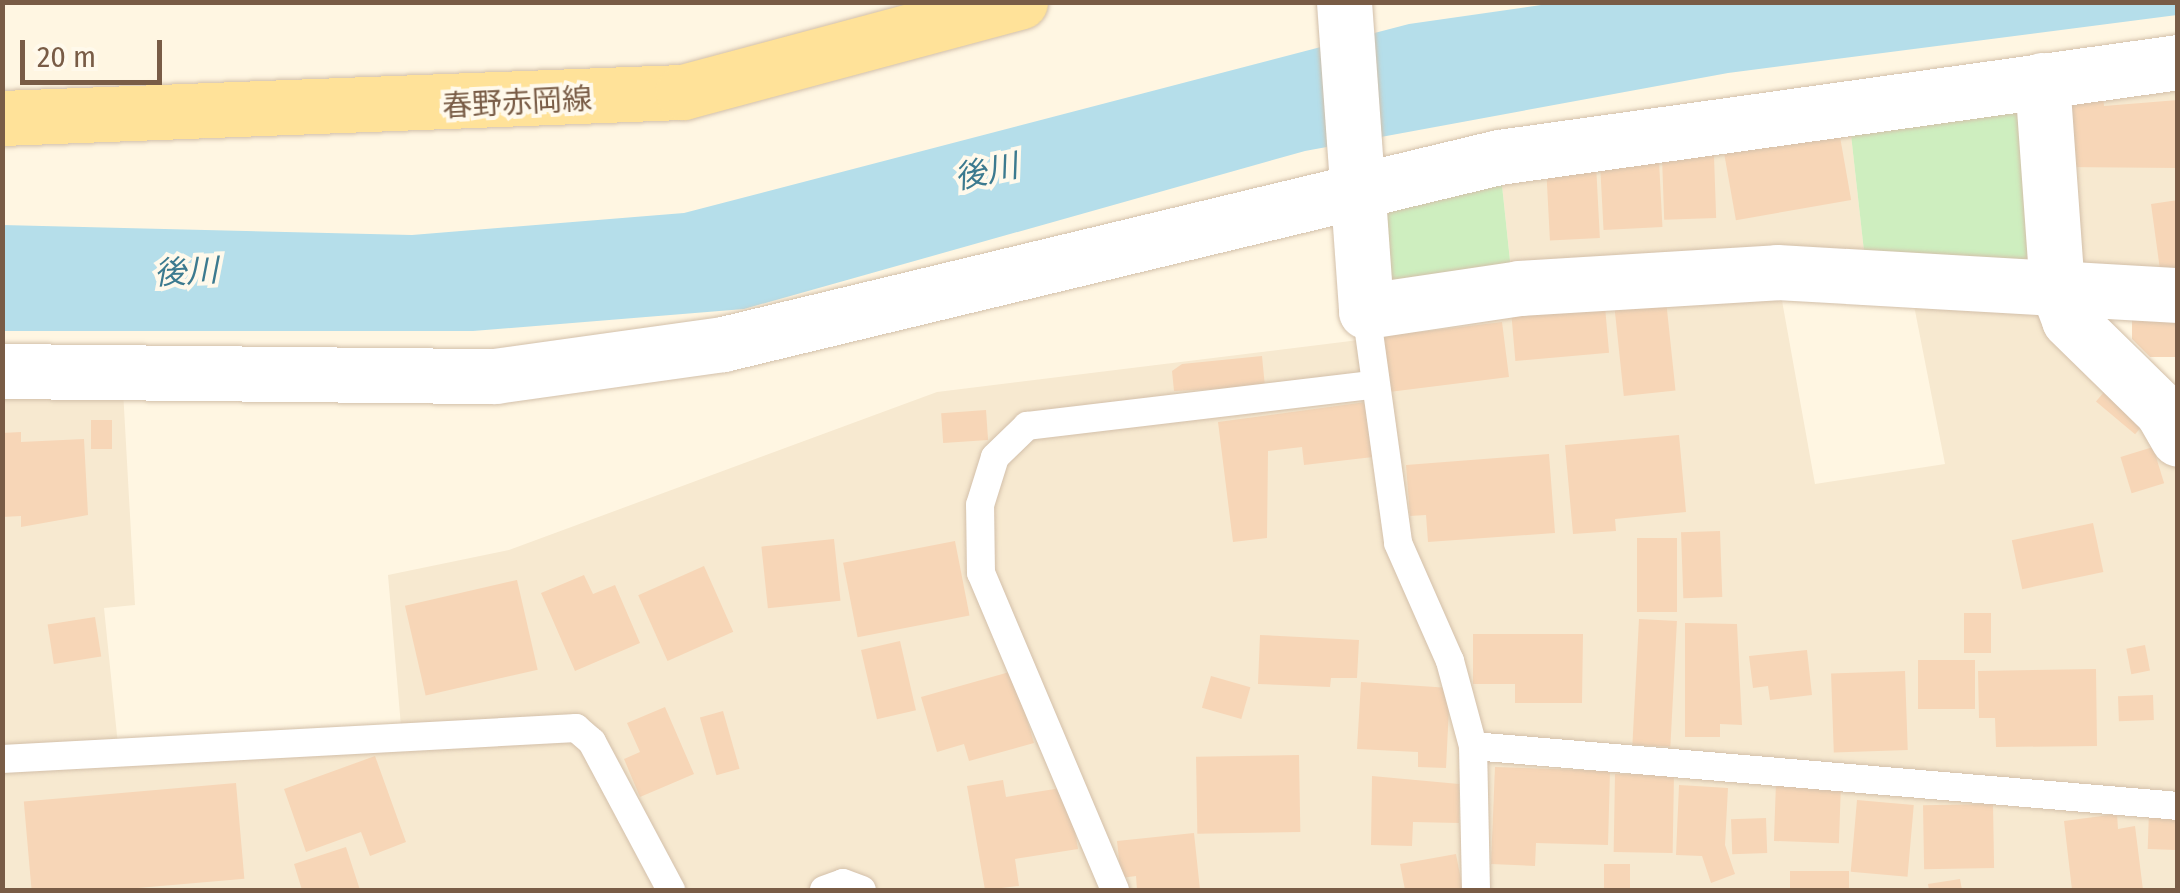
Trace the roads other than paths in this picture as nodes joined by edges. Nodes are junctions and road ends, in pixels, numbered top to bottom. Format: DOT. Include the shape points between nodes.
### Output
graph roads {
  1 [pos="1020,2"];
  2 [pos="1344,2"];
  3 [pos="2178,62"];
  4 [pos="2042,80"];
  5 [pos="2,118"];
  6 [pos="1358,198"];
  7 [pos="2057,288"];
  8 [pos="2178,295"];
  9 [pos="1366,311"];
  10 [pos="2,371"];
  11 [pos="1371,385"];
  12 [pos="2178,440"];
  13 [pos="1472,746"];
  14 [pos="2,759"];
  15 [pos="2178,806"];
  16 [pos="670,890"];
  17 [pos="824,890"];
  18 [pos="862,890"];
  19 [pos="1115,890"];
  20 [pos="1476,890"];
  1 -- 5 [label="main road, 春野赤岡線" via="683,92"];
  2 -- 6 [label="street"];
  3 -- 4 [label="street"];
  4 -- 6 [label="street" via="1499,157"];
  4 -- 7 [label="street"];
  6 -- 9 [label="street"];
  6 -- 10 [label="street" via="723,344 494,376"];
  7 -- 8 [label="street"];
  7 -- 9 [label="street" via="1777,272 1519,288"];
  7 -- 12 [label="street" via="2069,320 2162,411"];
  9 -- 11 [label="lane"];
  11 -- 13 [label="lane" via="1398,543 1450,661"];
  11 -- 19 [label="lane" via="1027,426 995,457 980,504 981,573"];
  13 -- 15 [label="lane"];
  13 -- 20 [label="lane"];
  14 -- 16 [label="lane" via="576,728"];
  17 -- 18 [label="lane" via="842,883"];
}
